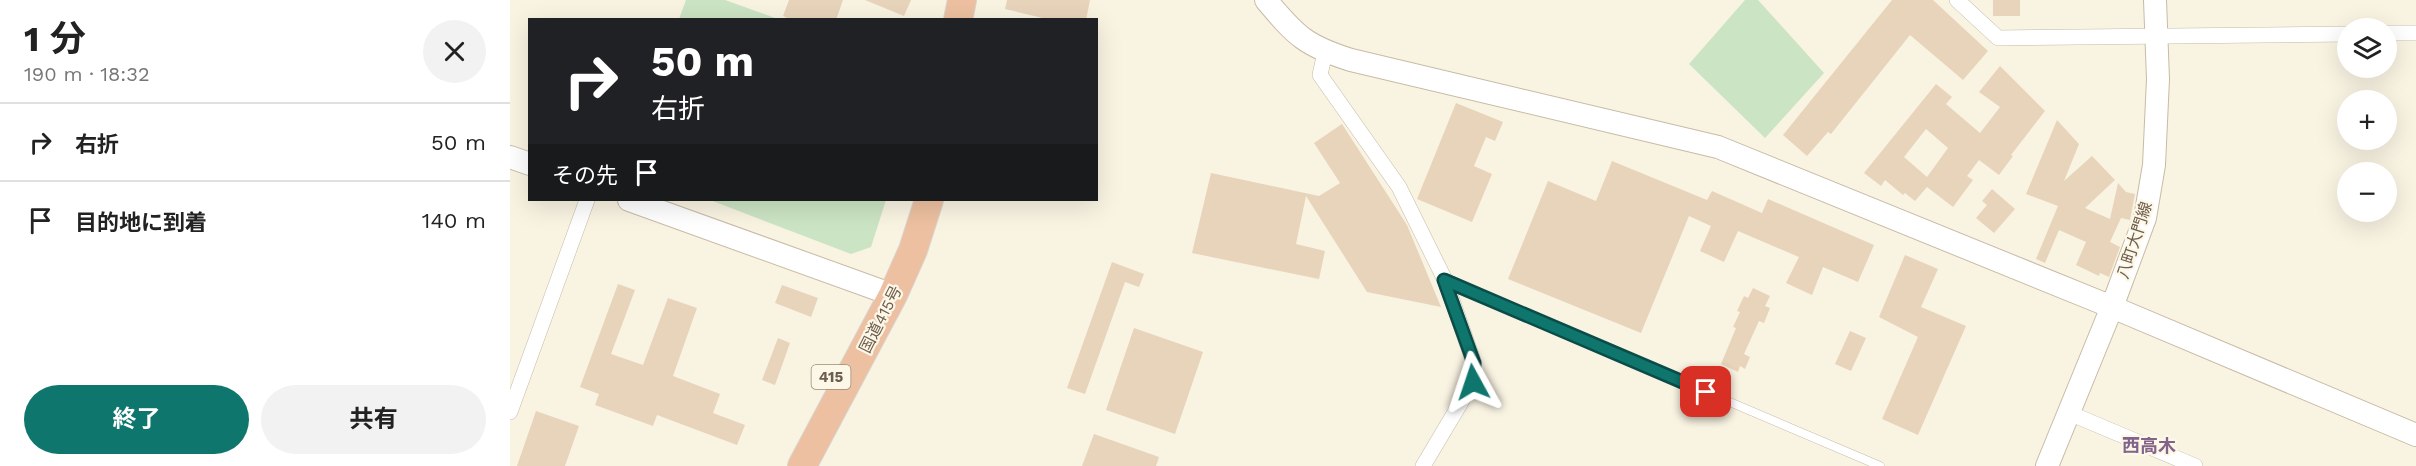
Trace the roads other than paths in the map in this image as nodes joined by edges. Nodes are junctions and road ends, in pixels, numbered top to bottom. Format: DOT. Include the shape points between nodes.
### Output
graph roads {
  1 [pos="962,0"];
  2 [pos="980,0"];
  3 [pos="1266,0"];
  4 [pos="1956,0"];
  5 [pos="2155,0"];
  6 [pos="958,18"];
  7 [pos="976,18"];
  8 [pos="2397,33"];
  9 [pos="2416,33"];
  10 [pos="2337,34"];
  11 [pos="2155,36"];
  12 [pos="1325,52"];
  13 [pos="510,157"];
  14 [pos="528,163"];
  15 [pos="587,201"];
  16 [pos="632,201"];
  17 [pos="911,201"];
  18 [pos="929,201"];
  19 [pos="1444,280"];
  20 [pos="885,291"];
  21 [pos="2112,307"];
  22 [pos="510,412"];
  23 [pos="2069,413"];
  24 [pos="2416,435"];
  25 [pos="786,466"];
  26 [pos="802,466"];
  27 [pos="1423,466"];
  28 [pos="1880,466"];
  29 [pos="2047,466"];
  30 [pos="2195,466"];
  1 -- 6 [label="highway"];
  2 -- 7 [label="highway"];
  3 -- 12 [label="street" via="1301,39"];
  4 -- 11 [label="street" via="1998,38"];
  5 -- 11 [label="street, 八町大門線"];
  8 -- 9 [label="street"];
  10 -- 11 [label="street"];
  11 -- 21 [label="street, 八町大門線" via="2158,79 2154,165 2145,218"];
  12 -- 19 [label="street" via="1320,75 1400,187"];
  12 -- 21 [label="street" via="1718,147"];
  13 -- 14 [label="street"];
  15 -- 22 [label="street"];
  16 -- 20 [label="street"];
  17 -- 20 [label="highway, 国道415号 / 415" via="890,261"];
  18 -- 20 [label="highway, 国道415号 / 415" via="913,250"];
  19 -- 27 [label="street" via="1474,363 1473,382"];
  19 -- 28 [label="lane"];
  20 -- 25 [label="highway, 国道415号 / 415"];
  20 -- 26 [label="highway, 国道415号 / 415"];
  21 -- 23 [label="street, 八町大門線"];
  21 -- 24 [label="street"];
  23 -- 29 [label="street, 八町大門線"];
  23 -- 30 [label="street"];
}
